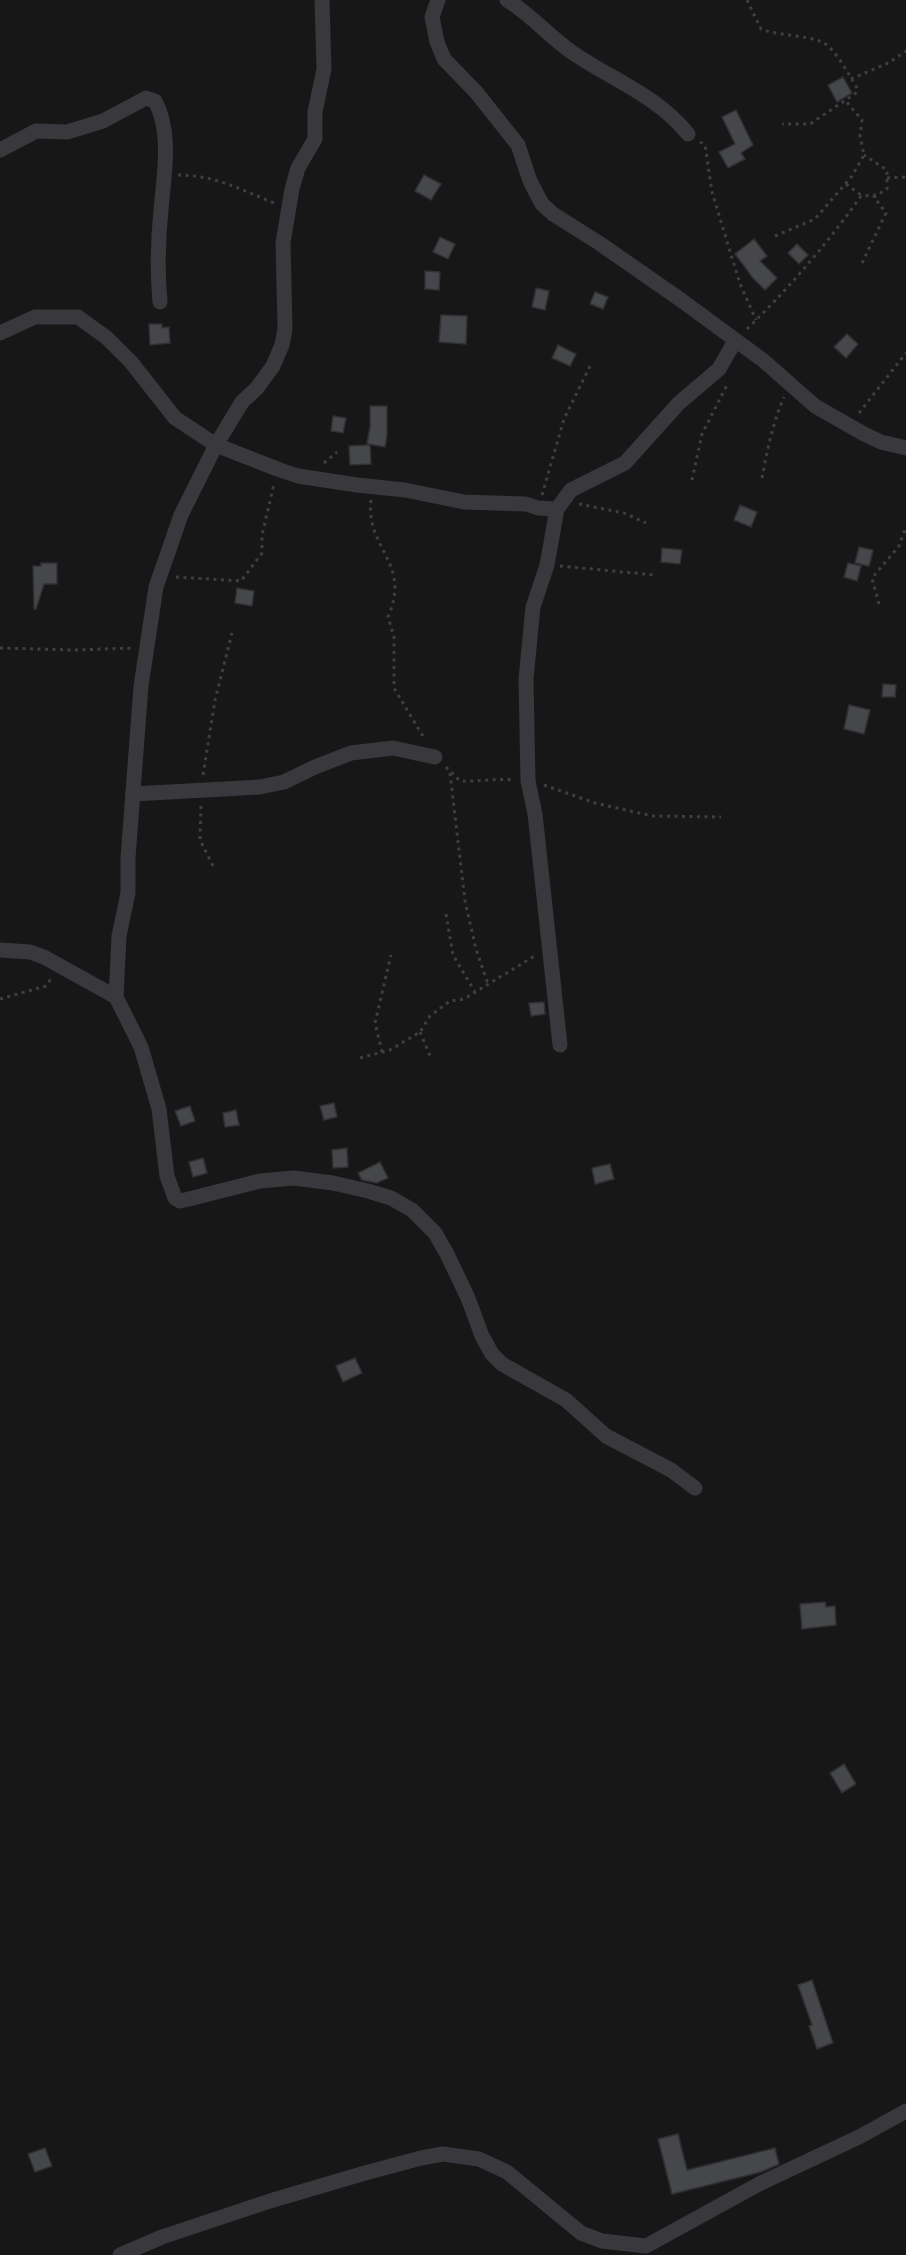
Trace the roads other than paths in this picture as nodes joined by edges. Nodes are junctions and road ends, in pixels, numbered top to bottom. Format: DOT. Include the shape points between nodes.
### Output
graph roads {
  1 [pos="322,0"];
  2 [pos="438,0"];
  3 [pos="507,0"];
  4 [pos="688,134"];
  5 [pos="0,150"];
  6 [pos="160,302"];
  7 [pos="0,333"];
  8 [pos="735,341"];
  9 [pos="216,445"];
  10 [pos="906,448"];
  11 [pos="556,508"];
  12 [pos="435,758"];
  13 [pos="133,794"];
  14 [pos="0,950"];
  15 [pos="116,997"];
  16 [pos="560,1045"];
  17 [pos="695,1488"];
  18 [pos="906,2111"];
  19 [pos="648,2250"];
  20 [pos="120,2255"];
  1 -- 9 [label="street" via="324,69 315,112 315,139 298,168 283,243 282,345 273,366 242,402"];
  2 -- 8 [label="street" via="432,17 444,59 518,145 542,204"];
  3 -- 4 [label="street" via="575,54 661,106"];
  5 -- 6 [label="street" via="36,131 67,132 103,121 146,98 155,101 163,115 165,175 159,249"];
  7 -- 9 [label="street" via="35,317 78,317 131,362 175,418"];
  8 -- 10 [label="street" via="815,406 881,442"];
  8 -- 11 [label="street" via="719,369 679,404 625,463 571,490"];
  9 -- 11 [label="street" via="298,476 464,502"];
  9 -- 13 [label="street" via="181,514 160,575 141,686"];
  11 -- 16 [label="street" via="547,565 533,607 526,679 528,781"];
  12 -- 13 [label="street" via="393,748 351,753 284,782 260,787"];
  13 -- 15 [label="street" via="128,894 119,936"];
  14 -- 15 [label="street" via="30,952"];
  15 -- 17 [label="street" via="141,1047 159,1109 167,1176 175,1198 189,1200 260,1180 294,1178 391,1198 412,1210 435,1233 468,1298 482,1336 502,1364 566,1400 606,1436 671,1470"];
  18 -- 19 [label="street" via="759,2184"];
  19 -- 20 [label="street" via="581,2233 507,2172 479,2159 443,2154 282,2197"];
}
